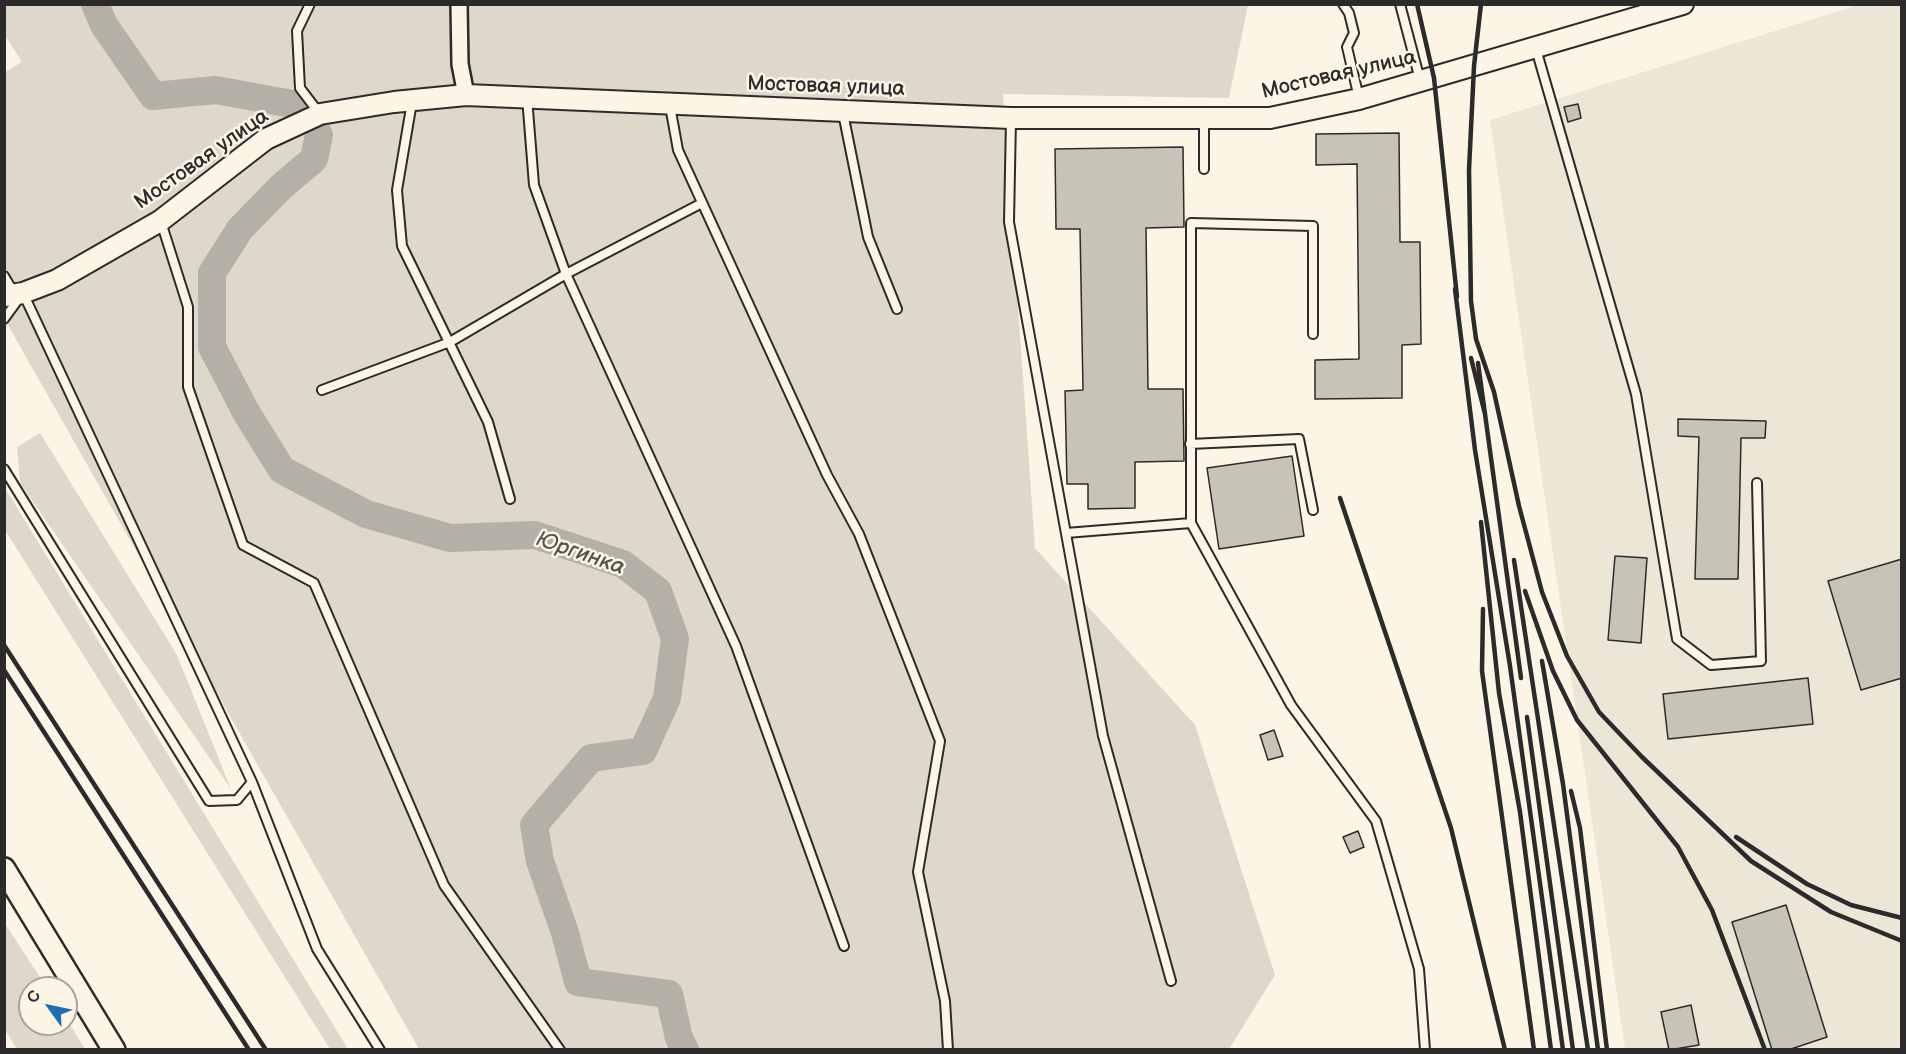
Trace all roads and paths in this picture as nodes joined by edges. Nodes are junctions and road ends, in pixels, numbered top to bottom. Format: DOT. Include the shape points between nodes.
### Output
graph roads {
  1 [pos="310,4"];
  2 [pos="459,4"];
  3 [pos="1343,4"];
  4 [pos="1400,4"];
  5 [pos="1683,4"];
  6 [pos="1536,49"];
  7 [pos="1421,82"];
  8 [pos="466,95"];
  9 [pos="527,96"];
  10 [pos="1359,99"];
  11 [pos="412,100"];
  12 [pos="670,104"];
  13 [pos="843,111"];
  14 [pos="320,114"];
  15 [pos="1011,118"];
  16 [pos="1204,119"];
  17 [pos="1204,169"];
  18 [pos="702,203"];
  19 [pos="160,221"];
  20 [pos="566,274"];
  21 [pos="4,276"];
  22 [pos="14,295"];
  23 [pos="897,309"];
  24 [pos="4,319"];
  25 [pos="1313,334"];
  26 [pos="450,342"];
  27 [pos="322,390"];
  28 [pos="1191,444"];
  29 [pos="4,469"];
  30 [pos="1757,483"];
  31 [pos="510,499"];
  32 [pos="1313,510"];
  33 [pos="1191,523"];
  34 [pos="1066,533"];
  35 [pos="252,782"];
  36 [pos="4,870"];
  37 [pos="844,946"];
  38 [pos="1171,981"];
  39 [pos="1423,1048"];
  40 [pos="114,1050"];
  41 [pos="380,1050"];
  42 [pos="560,1050"];
  43 [pos="948,1050"];
  1 -- 14 [label="lane" via="297,31 300,88"];
  2 -- 8 [label="street" via="460,63"];
  3 -- 10 [label="lane" via="1354,33 1347,47"];
  4 -- 7 [label="lane"];
  5 -- 6 [label="street, Мостовая улица"];
  6 -- 7 [label="street, Мостовая улица"];
  6 -- 30 [label="lane" via="1636,394 1677,639 1711,665 1761,661"];
  7 -- 10 [label="street, Мостовая улица"];
  8 -- 9 [label="street, Мостовая улица"];
  8 -- 11 [label="street, Мостовая улица"];
  9 -- 12 [label="street, Мостовая улица"];
  9 -- 20 [label="lane" via="534,185"];
  10 -- 16 [label="street, Мостовая улица" via="1270,118"];
  11 -- 14 [label="street, Мостовая улица"];
  11 -- 26 [label="lane" via="397,190 402,246"];
  12 -- 13 [label="street, Мостовая улица"];
  12 -- 18 [label="lane" via="678,150"];
  13 -- 15 [label="street, Мостовая улица"];
  13 -- 23 [label="lane" via="868,237"];
  14 -- 19 [label="street, Мостовая улица" via="266,139"];
  15 -- 16 [label="street, Мостовая улица"];
  15 -- 34 [label="lane" via="1009,222"];
  16 -- 17 [label="lane"];
  18 -- 20 [label="lane"];
  18 -- 43 [label="lane" via="859,534 940,741 918,872 945,1001"];
  19 -- 22 [label="street, Мостовая улица" via="57,280"];
  19 -- 42 [label="lane" via="188,307 188,387 243,544 314,583 444,885"];
  20 -- 26 [label="lane"];
  20 -- 37 [label="lane" via="736,646"];
  21 -- 22 [label="lane"];
  22 -- 24 [label="lane"];
  22 -- 35 [label="lane"];
  25 -- 28 [label="lane" via="1312,226 1191,224"];
  26 -- 27 [label="lane"];
  26 -- 31 [label="lane" via="488,422"];
  28 -- 32 [label="lane" via="1299,439"];
  28 -- 33 [label="lane"];
  29 -- 35 [label="lane" via="209,801 237,800"];
  33 -- 34 [label="lane"];
  33 -- 39 [label="lane" via="1291,705 1376,821 1419,969"];
  34 -- 38 [label="lane" via="1103,736"];
  35 -- 41 [label="lane" via="317,949"];
  36 -- 40 [label="main road"];
}
